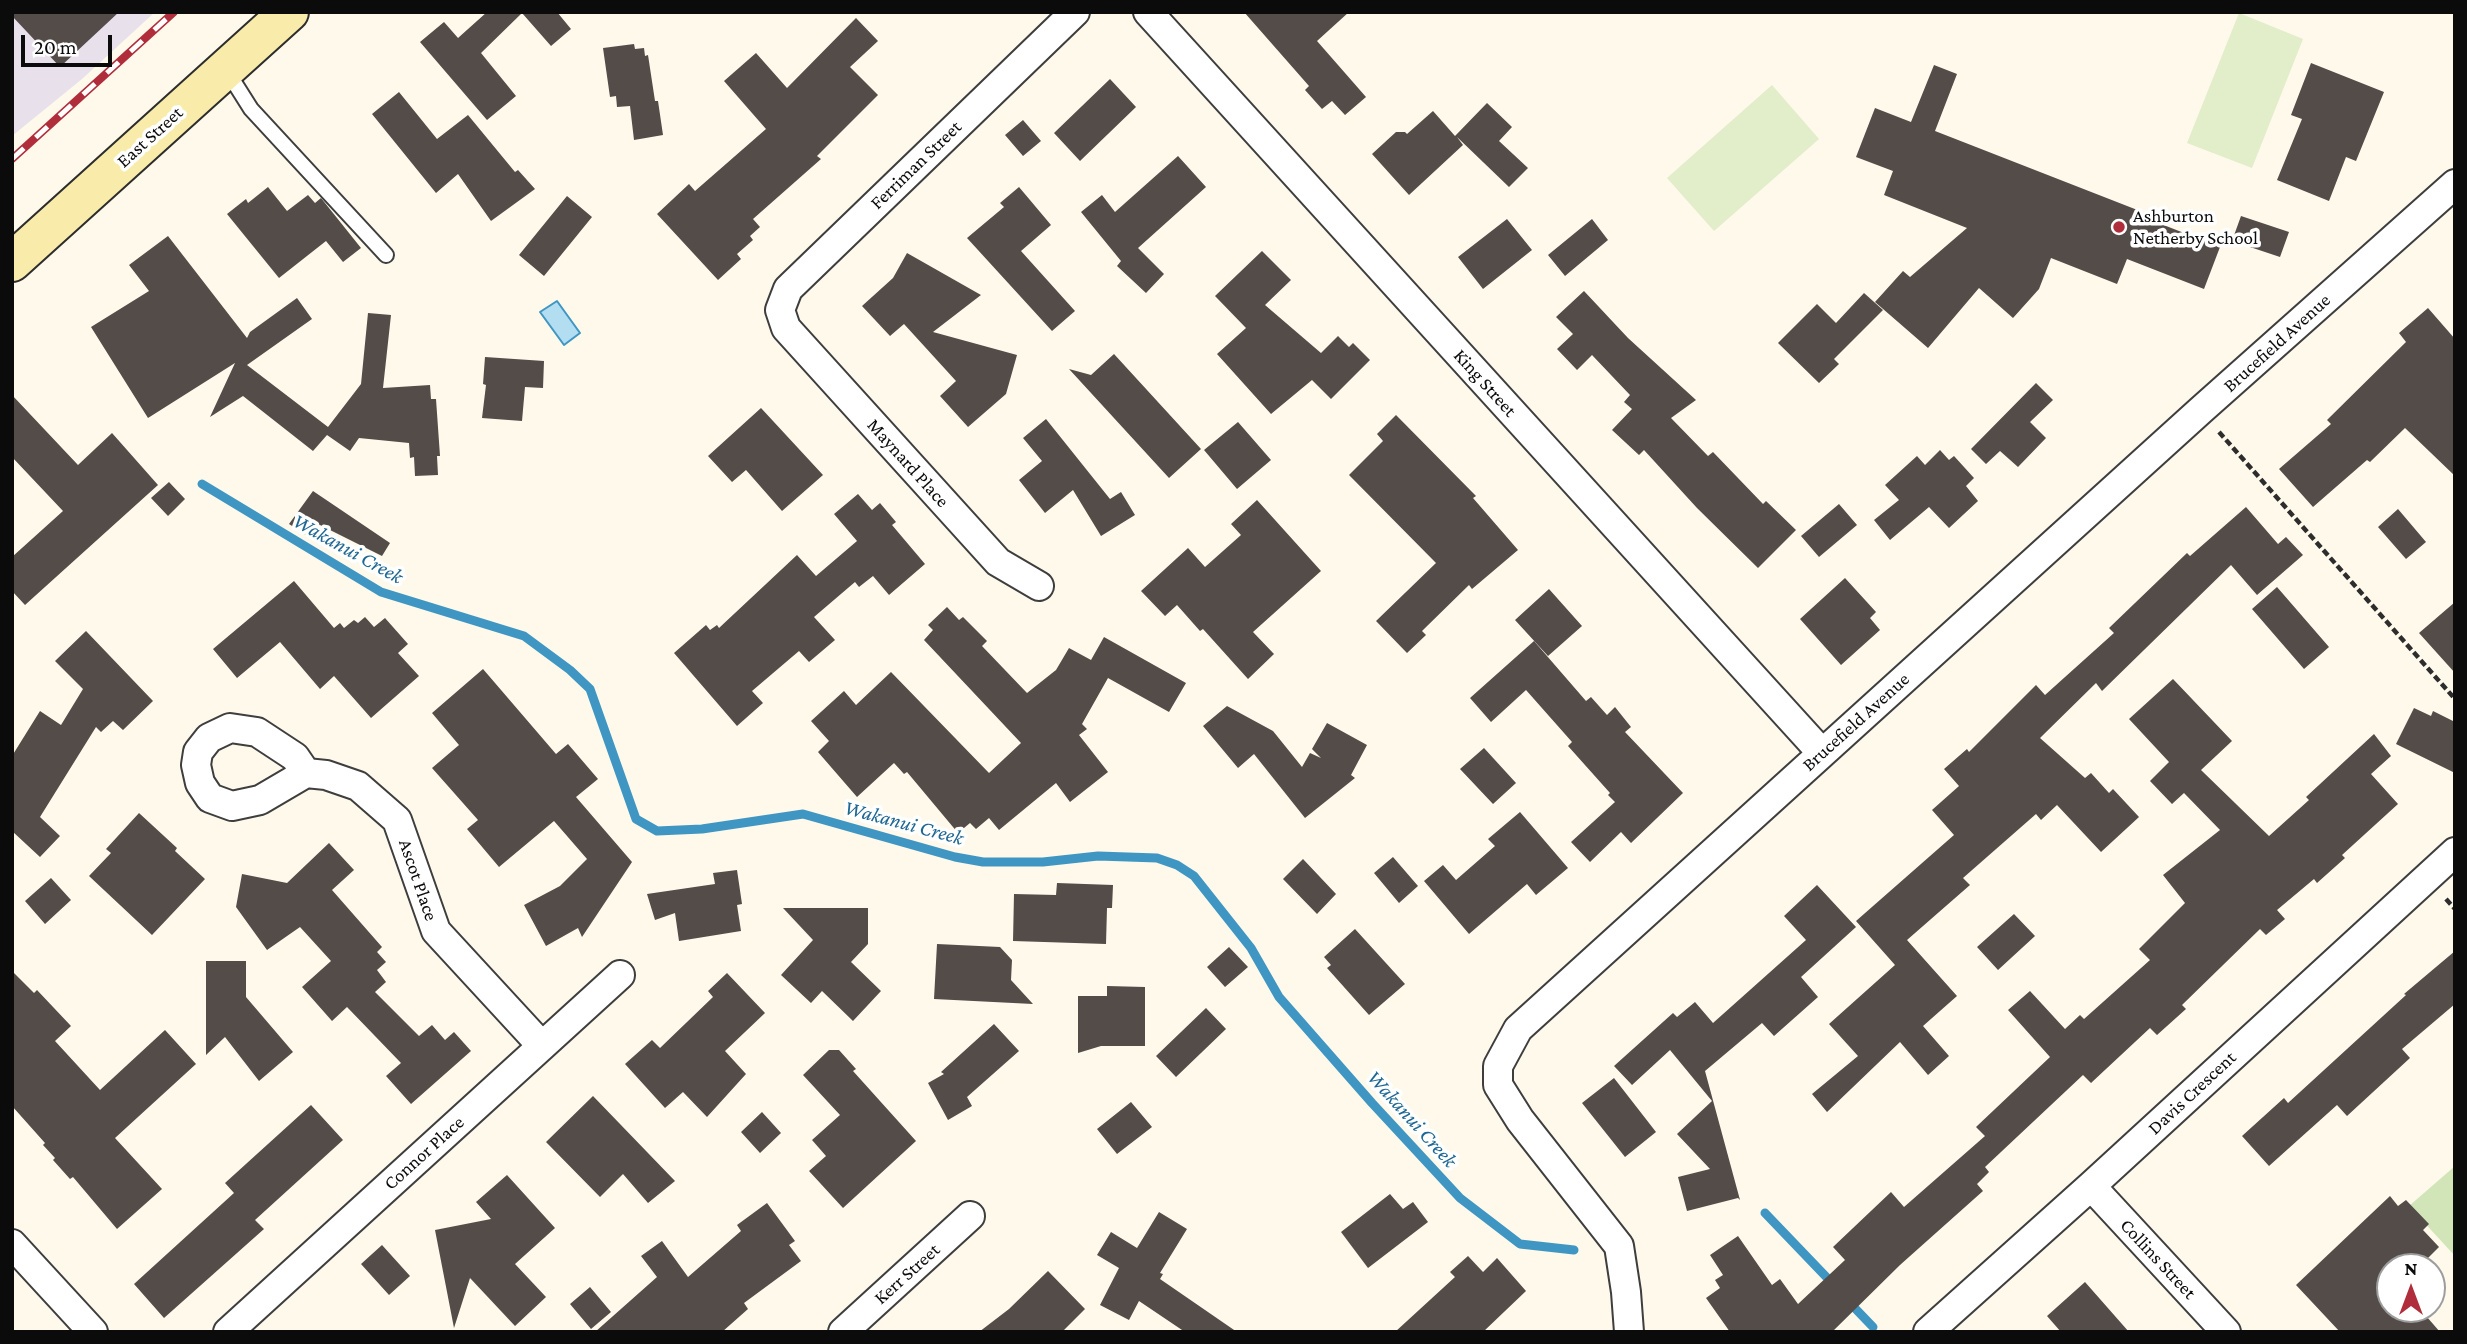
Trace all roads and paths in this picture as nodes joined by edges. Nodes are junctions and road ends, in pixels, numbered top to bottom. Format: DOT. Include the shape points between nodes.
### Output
graph roads {
  1 [pos="289,12"];
  2 [pos="1075,12"];
  3 [pos="1148,12"];
  4 [pos="226,69"];
  5 [pos="2455,184"];
  6 [pos="386,255"];
  7 [pos="12,262"];
  8 [pos="786,328"];
  9 [pos="2200,410"];
  10 [pos="1039,586"];
  11 [pos="2455,699"];
  12 [pos="1822,753"];
  13 [pos="306,773"];
  14 [pos="2455,852"];
  15 [pos="620,975"];
  16 [pos="542,1046"];
  17 [pos="2091,1186"];
  18 [pos="971,1216"];
  19 [pos="12,1244"];
  20 [pos="93,1332"];
  21 [pos="228,1332"];
  22 [pos="843,1332"];
  23 [pos="1629,1332"];
  24 [pos="1928,1332"];
  25 [pos="2225,1332"];
  1 -- 4 [label="main road, East Street"];
  2 -- 8 [label="street, Ferriman Street" via="788,289 780,310"];
  3 -- 12 [label="street, King Street"];
  4 -- 6 [label="lane" via="251,109"];
  4 -- 7 [label="main road, East Street"];
  5 -- 9 [label="street, Brucefield Avenue"];
  8 -- 10 [label="street, Maynard Place" via="998,562"];
  9 -- 11 [label="path"];
  9 -- 12 [label="street, Brucefield Avenue"];
  12 -- 23 [label="street, Brucefield Avenue" via="1518,1029 1498,1066 1498,1085 1520,1120 1619,1246"];
  13 -- 16 [label="street, Ascot Place" via="358,786 397,820 436,931"];
  14 -- 17 [label="street, Davis Crescent"];
  15 -- 16 [label="street, Connor Place"];
  16 -- 21 [label="street, Connor Place"];
  17 -- 24 [label="street, Davis Crescent"];
  17 -- 25 [label="street, Collins Street"];
  18 -- 22 [label="street, Kerr Street"];
  19 -- 20 [label="street"];
}
